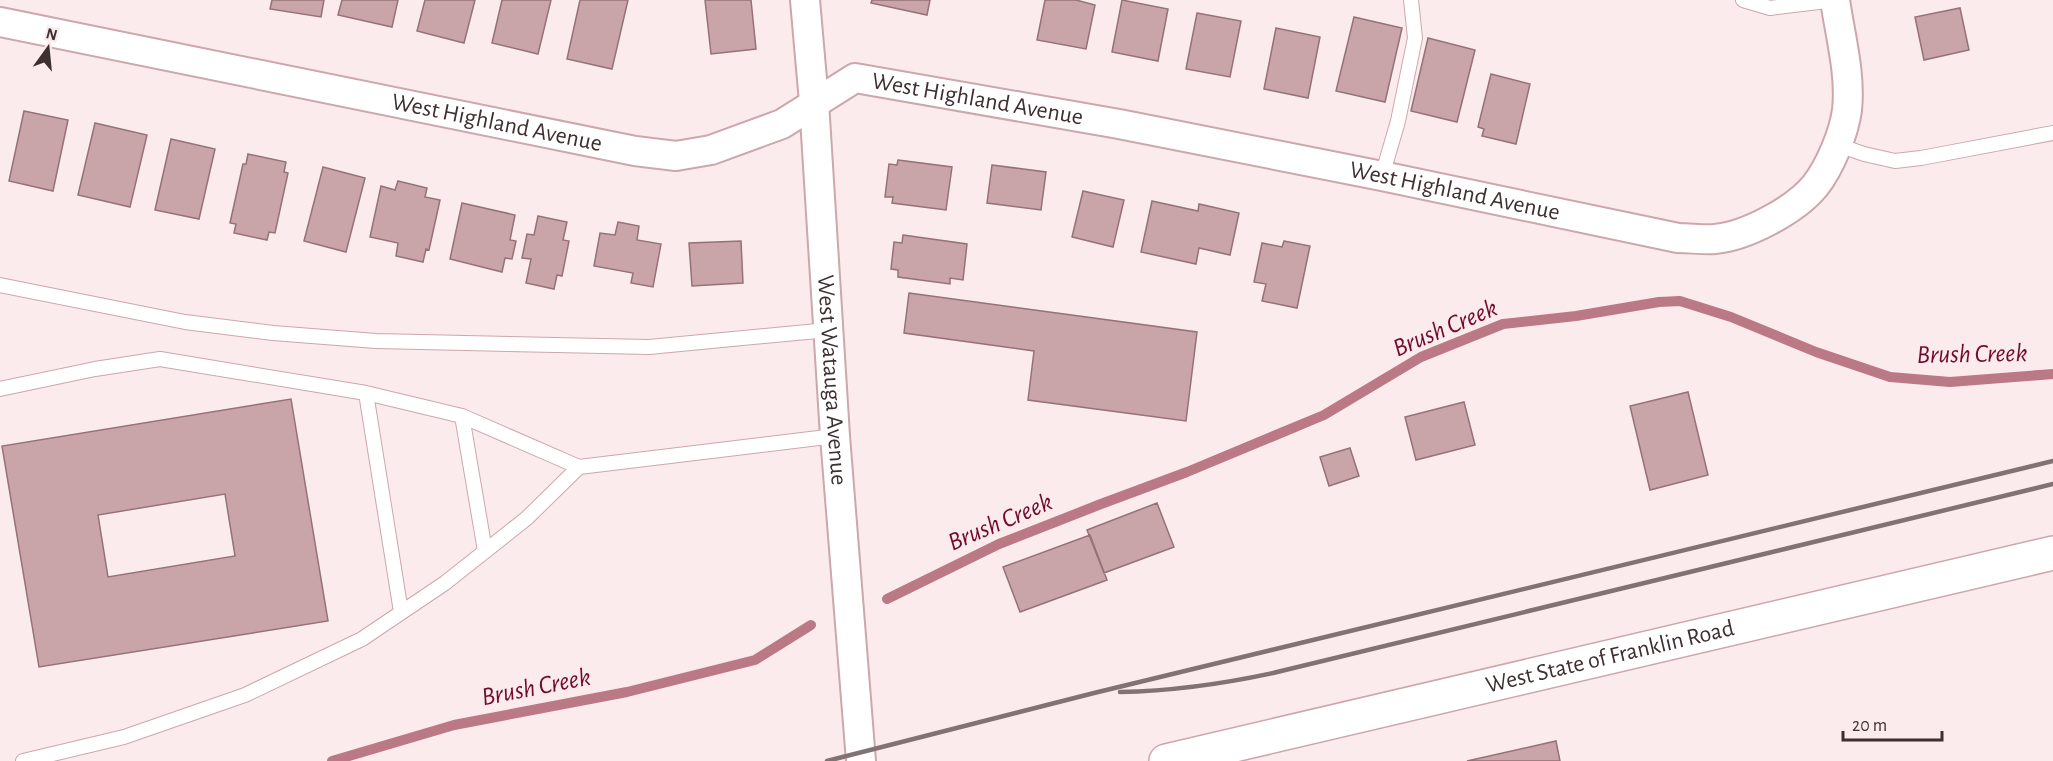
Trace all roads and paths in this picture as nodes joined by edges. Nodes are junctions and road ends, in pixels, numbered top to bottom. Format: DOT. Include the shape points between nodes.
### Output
graph roads {
  1 [pos="805,0"];
  2 [pos="1412,0"];
  3 [pos="1743,0"];
  4 [pos="1835,0"];
  5 [pos="0,22"];
  6 [pos="814,102"];
  7 [pos="2053,133"];
  8 [pos="1838,145"];
  9 [pos="1382,176"];
  10 [pos="0,285"];
  11 [pos="828,330"];
  12 [pos="0,389"];
  13 [pos="366,393"];
  14 [pos="462,416"];
  15 [pos="835,436"];
  16 [pos="579,467"];
  17 [pos="485,551"];
  18 [pos="2053,553"];
  19 [pos="401,612"];
  20 [pos="23,761"];
  21 [pos="861,761"];
  22 [pos="1166,761"];
  1 -- 6 [label="street, West Watauga Avenue"];
  2 -- 9 [label="lane" via="1415,38"];
  3 -- 4 [label="lane" via="1770,8"];
  4 -- 8 [label="street, West Highland Avenue" via="1847,81 1846,110"];
  5 -- 6 [label="street, West Highland Avenue" via="635,152 676,156 711,150 782,124"];
  6 -- 9 [label="street, West Highland Avenue" via="855,78 1119,124"];
  6 -- 11 [label="street, West Watauga Avenue"];
  7 -- 8 [label="lane" via="1895,160"];
  8 -- 9 [label="street, West Highland Avenue" via="1815,186 1790,208 1759,226 1717,239 1678,238"];
  10 -- 11 [label="lane" via="185,322 376,340 650,347"];
  11 -- 15 [label="street, West Watauga Avenue"];
  12 -- 13 [label="lane" via="160,359"];
  13 -- 14 [label="lane"];
  13 -- 19 [label="lane"];
  14 -- 16 [label="lane"];
  14 -- 17 [label="lane"];
  15 -- 16 [label="lane"];
  15 -- 21 [label="street, West Watauga Avenue"];
  16 -- 17 [label="lane" via="527,518"];
  17 -- 19 [label="lane"];
  18 -- 22 [label="main road, West State of Franklin Road"];
  19 -- 20 [label="lane" via="362,639 244,695 124,737"];
}
